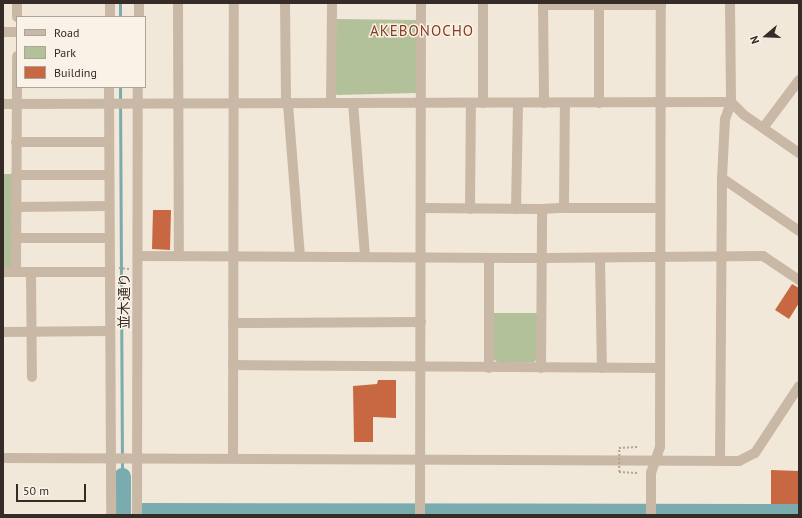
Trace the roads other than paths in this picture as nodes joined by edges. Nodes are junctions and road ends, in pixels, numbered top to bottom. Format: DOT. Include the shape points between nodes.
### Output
graph roads {
  1 [pos="17,3"];
  2 [pos="110,3"];
  3 [pos="139,3"];
  4 [pos="178,3"];
  5 [pos="234,3"];
  6 [pos="285,3"];
  7 [pos="332,3"];
  8 [pos="421,3"];
  9 [pos="483,3"];
  10 [pos="730,3"];
  11 [pos="543,4"];
  12 [pos="566,4"];
  13 [pos="614,4"];
  14 [pos="661,4"];
  15 [pos="599,5"];
  16 [pos="17,16"];
  17 [pos="110,16"];
  18 [pos="139,16"];
  19 [pos="3,32"];
  20 [pos="16,32"];
  21 [pos="799,80"];
  22 [pos="17,88"];
  23 [pos="109,88"];
  24 [pos="138,88"];
  25 [pos="731,102"];
  26 [pos="331,103"];
  27 [pos="353,103"];
  28 [pos="421,103"];
  29 [pos="471,103"];
  30 [pos="483,103"];
  31 [pos="518,103"];
  32 [pos="544,103"];
  33 [pos="565,103"];
  34 [pos="599,103"];
  35 [pos="661,103"];
  36 [pos="3,104"];
  37 [pos="17,104"];
  38 [pos="112,104"];
  39 [pos="138,104"];
  40 [pos="178,104"];
  41 [pos="234,104"];
  42 [pos="287,104"];
  43 [pos="764,128"];
  44 [pos="16,142"];
  45 [pos="109,142"];
  46 [pos="799,153"];
  47 [pos="16,175"];
  48 [pos="109,175"];
  49 [pos="722,178"];
  50 [pos="109,206"];
  51 [pos="16,207"];
  52 [pos="421,208"];
  53 [pos="564,208"];
  54 [pos="659,208"];
  55 [pos="470,209"];
  56 [pos="516,209"];
  57 [pos="542,209"];
  58 [pos="799,231"];
  59 [pos="16,238"];
  60 [pos="109,238"];
  61 [pos="138,256"];
  62 [pos="179,256"];
  63 [pos="233,257"];
  64 [pos="300,257"];
  65 [pos="365,257"];
  66 [pos="660,257"];
  67 [pos="420,258"];
  68 [pos="489,258"];
  69 [pos="542,258"];
  70 [pos="600,258"];
  71 [pos="721,258"];
  72 [pos="3,272"];
  73 [pos="16,272"];
  74 [pos="30,272"];
  75 [pos="109,272"];
  76 [pos="799,280"];
  77 [pos="421,322"];
  78 [pos="233,323"];
  79 [pos="108,331"];
  80 [pos="3,332"];
  81 [pos="31,332"];
  82 [pos="233,365"];
  83 [pos="421,368"];
  84 [pos="489,368"];
  85 [pos="541,368"];
  86 [pos="602,368"];
  87 [pos="660,368"];
  88 [pos="32,377"];
  89 [pos="799,386"];
  90 [pos="3,458"];
  91 [pos="112,458"];
  92 [pos="133,458"];
  93 [pos="233,458"];
  94 [pos="420,459"];
  95 [pos="656,460"];
  96 [pos="720,461"];
  97 [pos="420,511"];
  98 [pos="651,512"];
  99 [pos="110,515"];
  100 [pos="137,515"];
  1 -- 16 [label="street"];
  2 -- 17 [label="street"];
  3 -- 18 [label="street"];
  4 -- 40 [label="street"];
  5 -- 41 [label="street"];
  6 -- 42 [label="street"];
  7 -- 26 [label="street"];
  8 -- 28 [label="street"];
  9 -- 30 [label="street"];
  10 -- 25 [label="street"];
  11 -- 12 [label="street"];
  11 -- 32 [label="street"];
  12 -- 15 [label="street"];
  13 -- 14 [label="street"];
  13 -- 15 [label="street"];
  14 -- 35 [label="street"];
  15 -- 34 [label="street"];
  19 -- 20 [label="street"];
  21 -- 43 [label="street"];
  22 -- 37 [label="street"];
  23 -- 38 [label="street"];
  24 -- 39 [label="street, 並木通り"];
  25 -- 35 [label="street"];
  25 -- 43 [label="street"];
  25 -- 49 [label="street" via="724,119"];
  26 -- 27 [label="street"];
  26 -- 42 [label="street"];
  27 -- 28 [label="street"];
  27 -- 65 [label="street"];
  28 -- 29 [label="street"];
  28 -- 52 [label="street"];
  29 -- 30 [label="street"];
  29 -- 55 [label="street"];
  30 -- 31 [label="street"];
  31 -- 32 [label="street"];
  31 -- 56 [label="street"];
  32 -- 33 [label="street"];
  33 -- 34 [label="street"];
  33 -- 53 [label="street"];
  34 -- 35 [label="street"];
  35 -- 54 [label="street"];
  36 -- 37 [label="street"];
  37 -- 38 [label="street"];
  37 -- 44 [label="street"];
  38 -- 39 [label="street"];
  38 -- 45 [label="street"];
  39 -- 40 [label="street"];
  39 -- 61 [label="street, 並木通り"];
  40 -- 41 [label="street"];
  40 -- 62 [label="street"];
  41 -- 42 [label="street"];
  41 -- 63 [label="street"];
  42 -- 64 [label="street"];
  43 -- 46 [label="street"];
  44 -- 45 [label="street"];
  44 -- 47 [label="street"];
  45 -- 48 [label="street"];
  47 -- 48 [label="street"];
  47 -- 51 [label="street"];
  48 -- 50 [label="street"];
  49 -- 58 [label="street"];
  49 -- 71 [label="street"];
  50 -- 51 [label="street"];
  50 -- 60 [label="street"];
  51 -- 59 [label="street"];
  52 -- 55 [label="street"];
  52 -- 67 [label="street"];
  53 -- 54 [label="street"];
  53 -- 57 [label="street"];
  54 -- 66 [label="street"];
  55 -- 56 [label="street"];
  56 -- 57 [label="street"];
  57 -- 69 [label="street"];
  59 -- 60 [label="street"];
  59 -- 73 [label="street"];
  60 -- 75 [label="street"];
  61 -- 62 [label="street"];
  61 -- 92 [label="street, 並木通り"];
  62 -- 63 [label="street"];
  63 -- 64 [label="street"];
  63 -- 78 [label="street"];
  64 -- 65 [label="street"];
  65 -- 67 [label="street"];
  66 -- 70 [label="street"];
  66 -- 71 [label="street"];
  66 -- 87 [label="street"];
  67 -- 68 [label="street"];
  67 -- 77 [label="street"];
  68 -- 69 [label="street"];
  68 -- 84 [label="street"];
  69 -- 70 [label="street"];
  69 -- 85 [label="street"];
  70 -- 86 [label="street"];
  71 -- 76 [label="street" via="763,256"];
  71 -- 96 [label="street"];
  72 -- 73 [label="street"];
  73 -- 74 [label="street"];
  74 -- 75 [label="street"];
  74 -- 81 [label="street"];
  75 -- 79 [label="street"];
  77 -- 78 [label="street"];
  77 -- 83 [label="street"];
  78 -- 82 [label="street"];
  79 -- 81 [label="street"];
  79 -- 91 [label="street"];
  80 -- 81 [label="street"];
  81 -- 88 [label="street"];
  82 -- 83 [label="street"];
  82 -- 93 [label="street"];
  83 -- 84 [label="street"];
  83 -- 94 [label="street"];
  84 -- 85 [label="street"];
  85 -- 86 [label="street"];
  86 -- 87 [label="street"];
  87 -- 95 [label="street" via="660,447"];
  89 -- 96 [label="street" via="755,453 745,460"];
  90 -- 91 [label="street"];
  91 -- 92 [label="street"];
  91 -- 99 [label="street"];
  92 -- 93 [label="street"];
  92 -- 100 [label="street, 並木通り"];
  93 -- 94 [label="street"];
  94 -- 95 [label="street"];
  94 -- 97 [label="street"];
  95 -- 96 [label="street"];
  95 -- 98 [label="street" via="651,473"];
}
